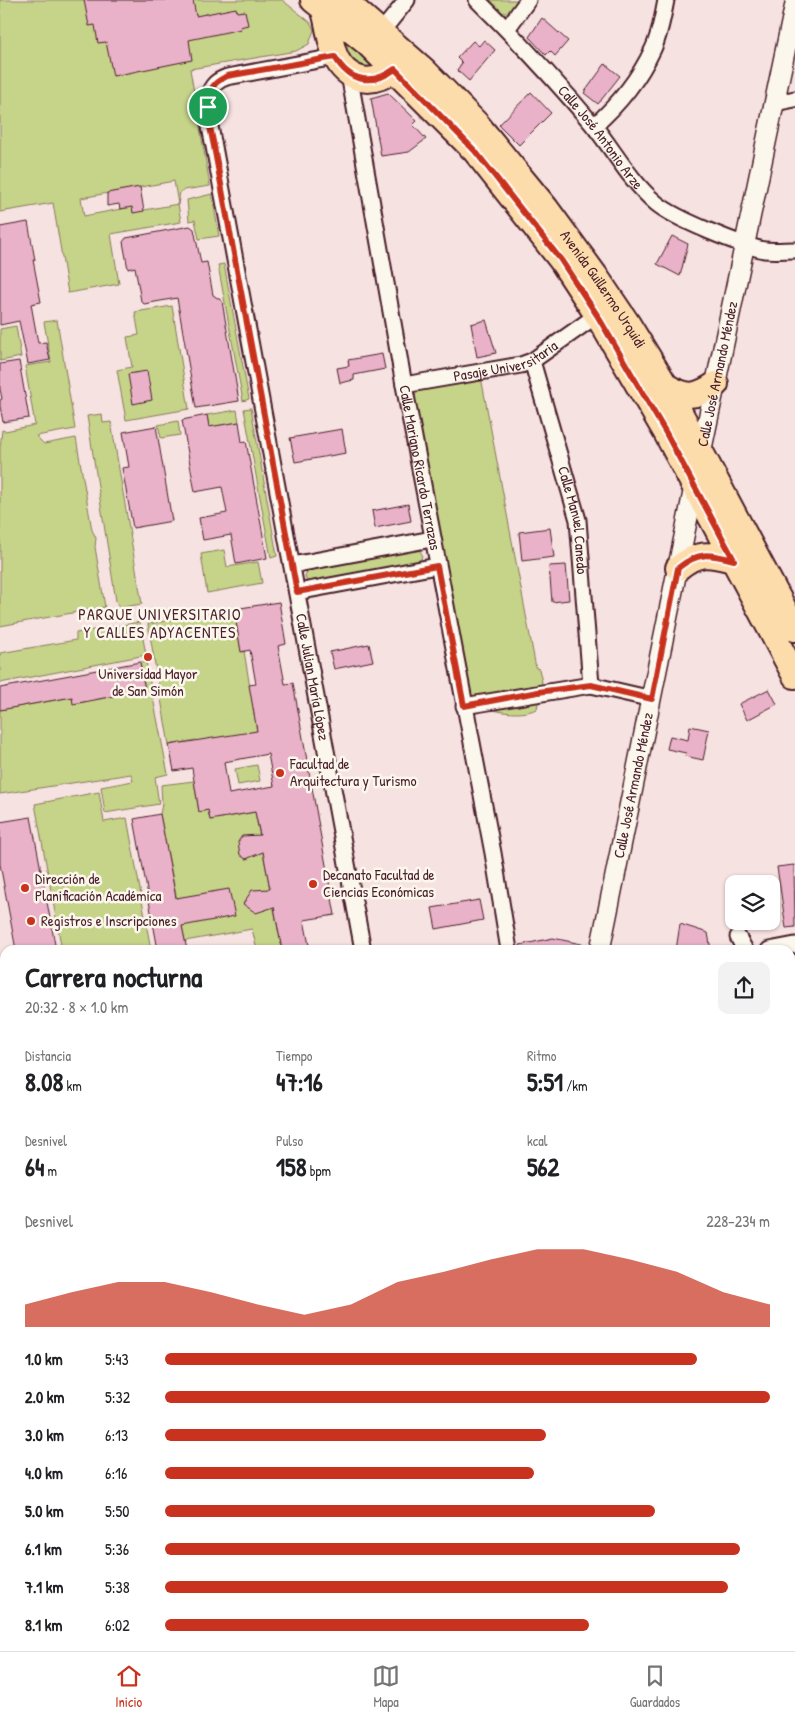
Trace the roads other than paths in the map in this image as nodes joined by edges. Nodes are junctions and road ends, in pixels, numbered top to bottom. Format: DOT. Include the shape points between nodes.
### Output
graph roads {
  1 [pos="406,0"];
  2 [pos="477,0"];
  3 [pos="528,0"];
  4 [pos="666,0"];
  5 [pos="327,3"];
  6 [pos="795,4"];
  7 [pos="507,29"];
  8 [pos="382,31"];
  9 [pos="342,66"];
  10 [pos="395,69"];
  11 [pos="795,99"];
  12 [pos="775,103"];
  13 [pos="594,126"];
  14 [pos="746,244"];
  15 [pos="795,250"];
  16 [pos="597,315"];
  17 [pos="532,361"];
  18 [pos="716,384"];
  19 [pos="404,385"];
  20 [pos="666,386"];
  21 [pos="701,453"];
  22 [pos="695,487"];
  23 [pos="432,539"];
  24 [pos="734,560"];
  25 [pos="292,565"];
  26 [pos="437,566"];
  27 [pos="678,568"];
  28 [pos="297,592"];
  29 [pos="795,629"];
  30 [pos="795,676"];
  31 [pos="591,685"];
  32 [pos="652,699"];
  33 [pos="464,706"];
  34 [pos="362,945"];
  35 [pos="508,945"];
  36 [pos="601,945"];
  1 -- 8 [label="street"];
  2 -- 7 [label="street, Calle José Antonio Arze"];
  3 -- 7 [label="street"];
  4 -- 13 [label="street" via="653,48 635,80 612,110"];
  5 -- 8 [label="main road, Avenida Guillermo Urquidi"];
  5 -- 9 [label="main road"];
  5 -- 10 [label="main road, Avenida Guillermo Urquidi"];
  6 -- 12 [label="street, Calle José Armando Méndez"];
  7 -- 13 [label="street, Calle José Antonio Arze"];
  8 -- 20 [label="main road, Avenida Guillermo Urquidi" via="477,124 546,208 595,275"];
  9 -- 10 [label="main road" via="361,79 372,80"];
  9 -- 19 [label="street, Calle Mariano Ricardo Terrazas"];
  9 -- 25 [label="street, Calle Julian María López" via="227,76 216,83 207,100"];
  10 -- 16 [label="main road, Avenida Guillermo Urquidi" via="475,151 561,260"];
  11 -- 12 [label="street"];
  12 -- 14 [label="street, Calle José Armando Méndez"];
  13 -- 14 [label="street, Calle José Antonio Arze" via="636,182 657,204 680,218"];
  14 -- 15 [label="street, Calle José Antonio Arze" via="765,250"];
  14 -- 18 [label="street, Calle José Armando Méndez"];
  16 -- 17 [label="street, Pasaje Universitaria"];
  16 -- 22 [label="main road, Avenida Guillermo Urquidi"];
  17 -- 19 [label="street, Pasaje Universitaria"];
  17 -- 31 [label="street, Calle Manuel Canedo" via="578,520"];
  18 -- 20 [label="main road" via="690,396"];
  18 -- 21 [label="street, Calle José Armando Méndez"];
  19 -- 23 [label="street, Calle Mariano Ricardo Terrazas"];
  20 -- 21 [label="main road, Avenida Guillermo Urquidi"];
  21 -- 22 [label="street, Calle José Armando Méndez"];
  21 -- 29 [label="main road, Avenida Guillermo Urquidi"];
  22 -- 24 [label="main road, Avenida Guillermo Urquidi"];
  22 -- 27 [label="street, Calle José Armando Méndez"];
  23 -- 25 [label="street"];
  23 -- 26 [label="street, Calle Mariano Ricardo Terrazas"];
  24 -- 27 [label="main road" via="712,554 701,555"];
  24 -- 30 [label="main road, Avenida Guillermo Urquidi"];
  25 -- 28 [label="street, Calle Julian María López"];
  26 -- 28 [label="street"];
  26 -- 33 [label="street, Calle Mariano Ricardo Terrazas"];
  27 -- 32 [label="street, Calle José Armando Méndez"];
  28 -- 34 [label="street, Calle Julian María López"];
  31 -- 32 [label="street"];
  31 -- 33 [label="street"];
  32 -- 36 [label="street, Calle José Armando Méndez"];
  33 -- 35 [label="street, Calle Mariano Ricardo Terrazas"];
}
